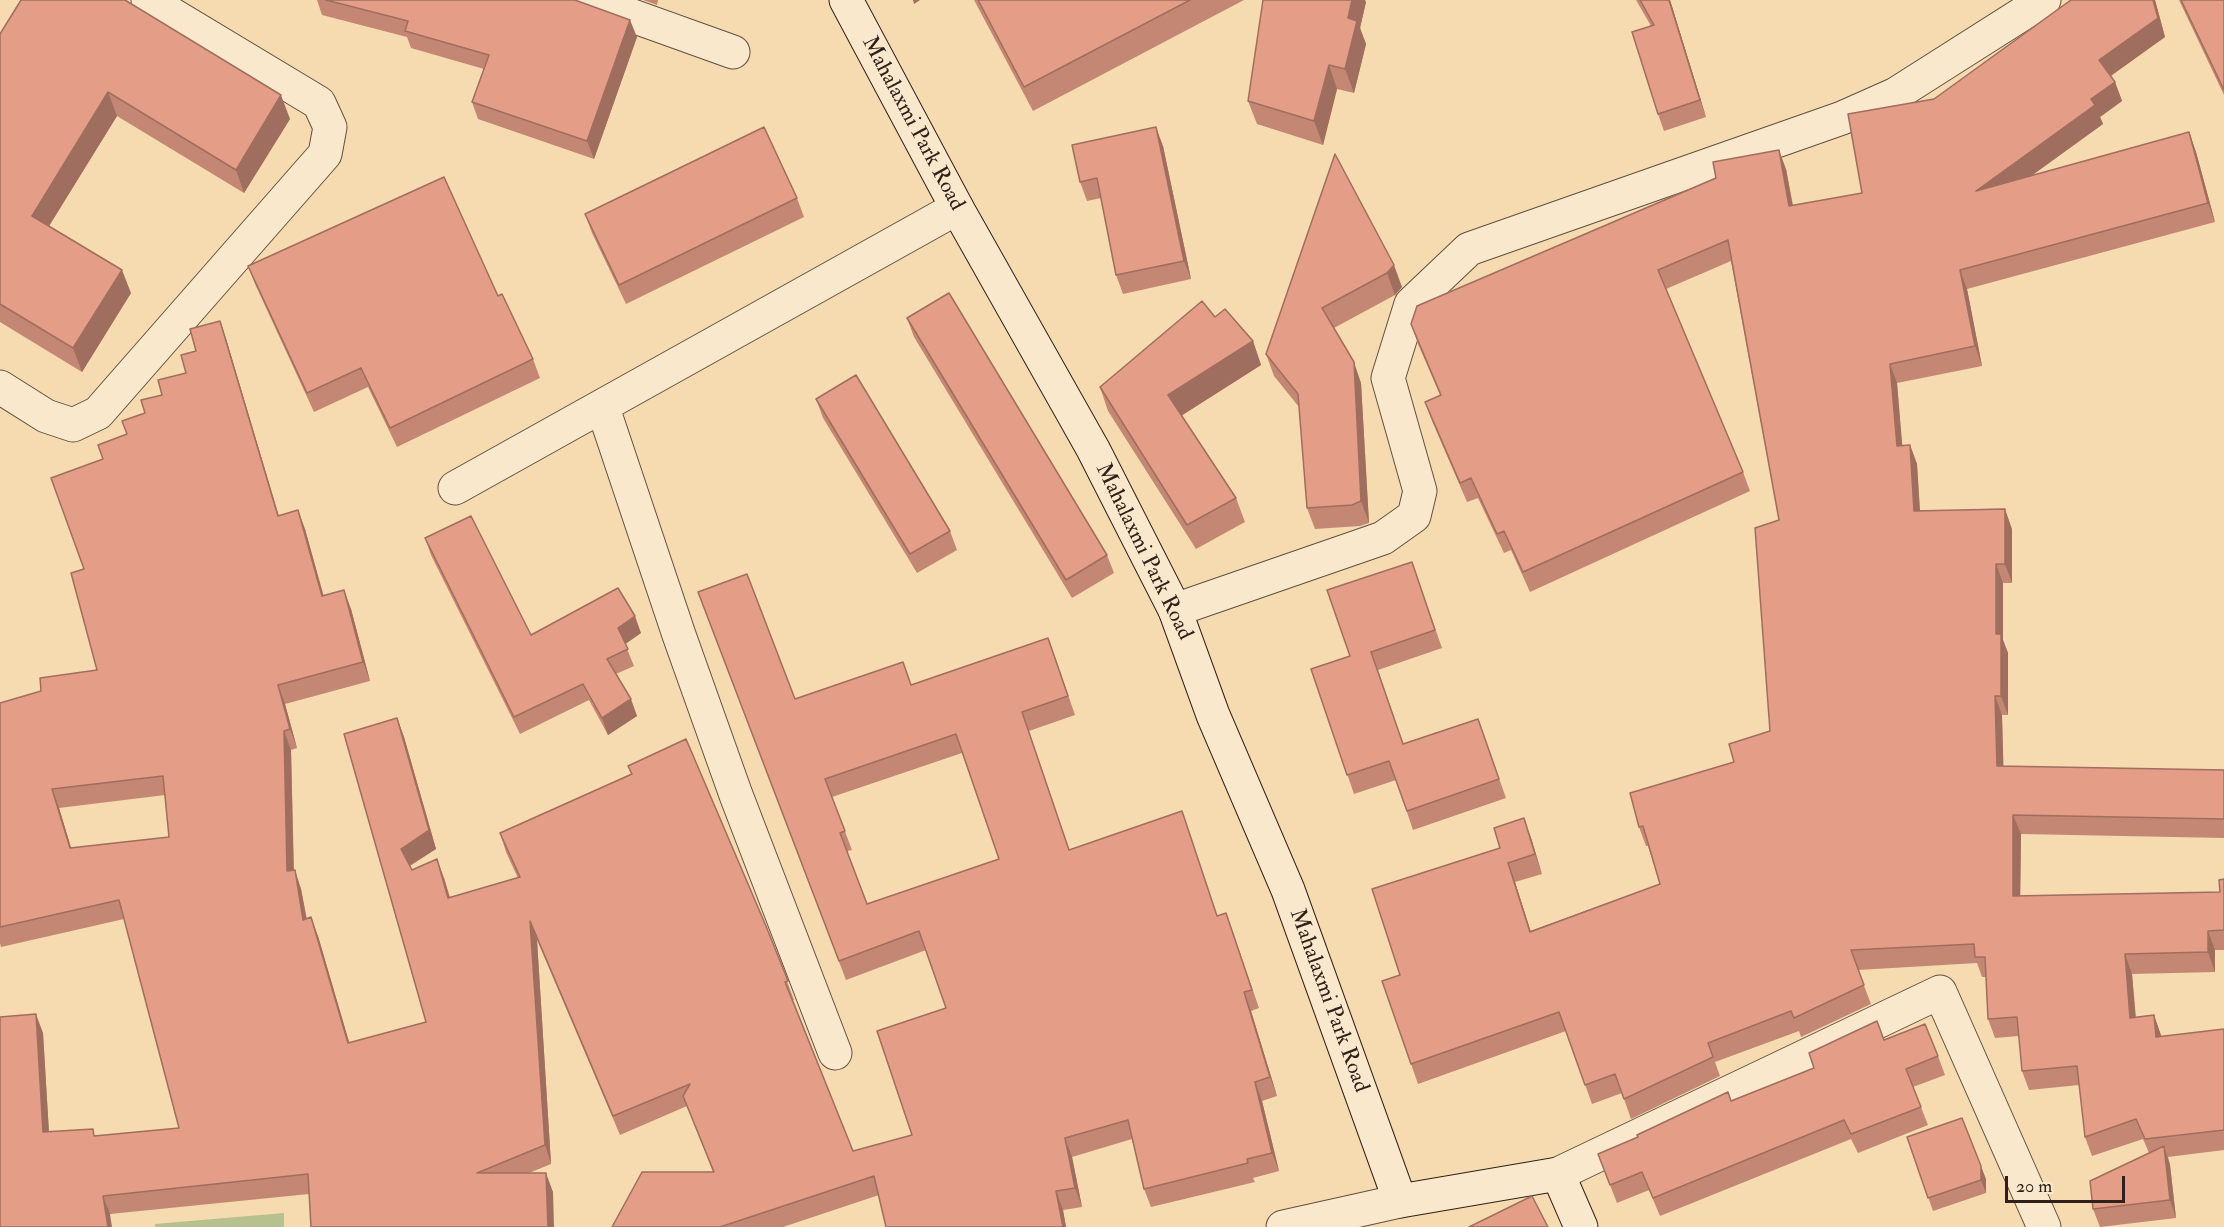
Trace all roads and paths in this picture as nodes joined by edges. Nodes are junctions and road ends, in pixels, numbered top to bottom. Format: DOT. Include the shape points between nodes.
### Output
graph roads {
  1 [pos="148,0"];
  2 [pos="588,0"];
  3 [pos="846,0"];
  4 [pos="2044,0"];
  5 [pos="733,52"];
  6 [pos="957,208"];
  7 [pos="0,387"];
  8 [pos="603,408"];
  9 [pos="455,488"];
  10 [pos="1175,610"];
  11 [pos="835,1053"];
  12 [pos="1558,1174"];
  13 [pos="1400,1201"];
  14 [pos="1283,1227"];
  15 [pos="1581,1227"];
  16 [pos="2044,1227"];
  1 -- 7 [label="street" via="320,103 330,127 325,154 98,413 73,425 46,416"];
  2 -- 5 [label="street"];
  3 -- 6 [label="street, Mahalaxmi Park Road"];
  4 -- 10 [label="street" via="1896,94 1469,249 1411,304 1388,378 1420,491 1414,516 1383,538"];
  6 -- 8 [label="street"];
  6 -- 10 [label="street, Mahalaxmi Park Road" via="1093,449"];
  8 -- 9 [label="street"];
  8 -- 11 [label="street" via="732,784"];
  10 -- 13 [label="street, Mahalaxmi Park Road" via="1214,715 1288,890"];
  12 -- 13 [label="street"];
  12 -- 15 [label="street"];
  12 -- 16 [label="street" via="1940,992"];
  13 -- 14 [label="street"];
}
